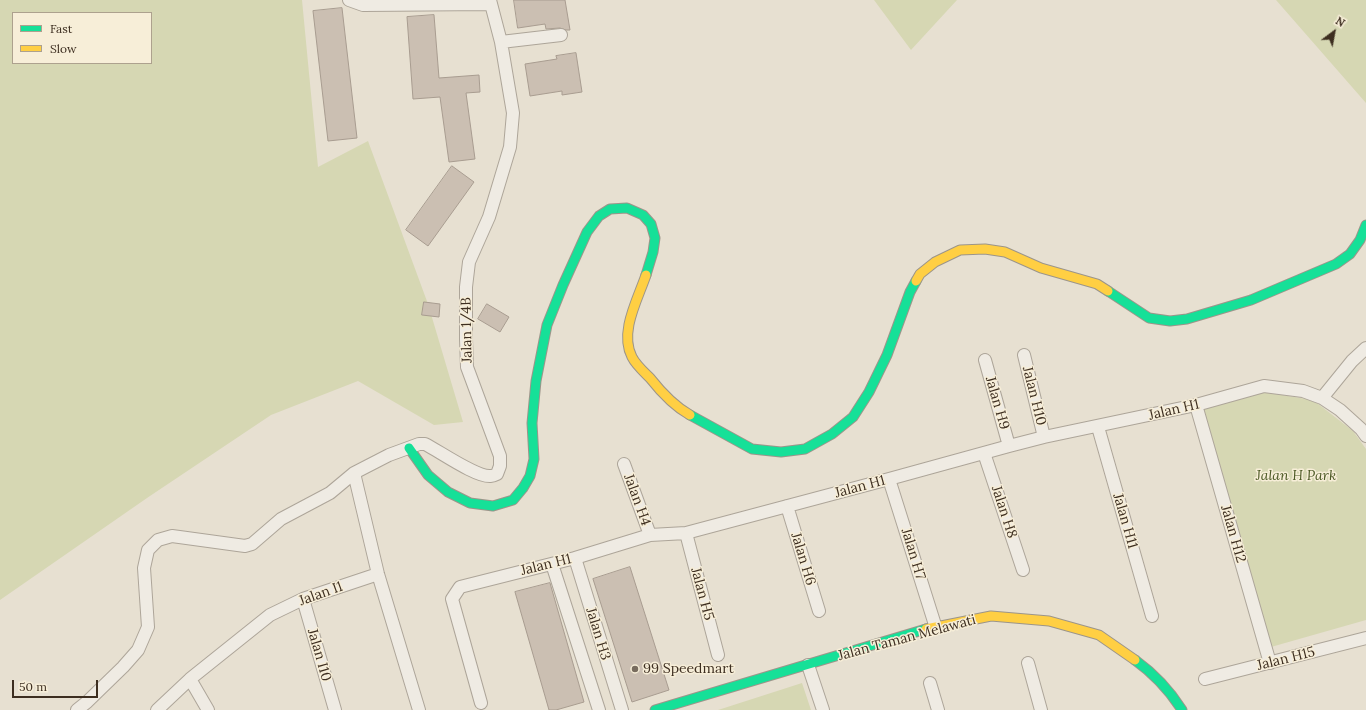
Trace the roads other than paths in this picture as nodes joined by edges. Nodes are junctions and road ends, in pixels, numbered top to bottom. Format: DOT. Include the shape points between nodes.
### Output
graph roads {
  1 [pos="349,0"];
  2 [pos="490,2"];
  3 [pos="562,35"];
  4 [pos="501,42"];
  5 [pos="1366,225"];
  6 [pos="1366,348"];
  7 [pos="1024,355"];
  8 [pos="984,360"];
  9 [pos="1322,398"];
  10 [pos="1196,405"];
  11 [pos="1098,426"];
  12 [pos="1366,436"];
  13 [pos="1044,437"];
  14 [pos="1009,446"];
  15 [pos="409,448"];
  16 [pos="984,453"];
  17 [pos="624,464"];
  18 [pos="354,473"];
  19 [pos="889,479"];
  20 [pos="787,506"];
  21 [pos="686,533"];
  22 [pos="650,535"];
  23 [pos="575,558"];
  24 [pos="552,564"];
  25 [pos="1023,570"];
  26 [pos="378,574"];
  27 [pos="303,599"];
  28 [pos="819,611"];
  29 [pos="1152,616"];
  30 [pos="936,628"];
  31 [pos="1366,638"];
  32 [pos="718,655"];
  33 [pos="1028,663"];
  34 [pos="1270,663"];
  35 [pos="808,665"];
  36 [pos="190,679"];
  37 [pos="1205,679"];
  38 [pos="930,683"];
  39 [pos="481,703"];
  40 [pos="77,710"];
  41 [pos="157,710"];
  42 [pos="208,710"];
  43 [pos="335,710"];
  44 [pos="419,710"];
  45 [pos="599,710"];
  46 [pos="622,710"];
  47 [pos="655,710"];
  48 [pos="823,710"];
  49 [pos="938,710"];
  50 [pos="1041,710"];
  51 [pos="1182,710"];
  1 -- 2 [label="street" via="363,5"];
  2 -- 4 [label="street, Jalan 1/4B"];
  3 -- 4 [label="street"];
  4 -- 15 [label="street, Jalan 1/4B" via="513,113 510,147 489,217 469,262 466,287 467,367 500,456 500,466 497,474 490,476 472,470 425,444"];
  5 -- 15 [label="street" via="1350,254 1336,264 1251,300 1187,319 1170,321 1149,318 1097,284 1041,268 1005,252 985,249 960,250 935,262 920,274 910,292 887,355 869,392 852,416 832,434 805,449 781,452 752,449 685,412 662,393 632,357 628,342 633,307 643,284 655,238 651,224 643,214 627,208 610,209 599,216 587,232 547,325 536,381 532,423 534,459 530,476 513,500 493,506 470,503 448,492 428,475"];
  6 -- 9 [label="street"];
  7 -- 13 [label="street, Jalan H10"];
  8 -- 14 [label="street, Jalan H9"];
  9 -- 10 [label="street, Jalan H1" via="1303,391 1264,386"];
  9 -- 12 [label="street, Jalan H1" via="1361,428"];
  10 -- 11 [label="street, Jalan H1"];
  10 -- 34 [label="street, Jalan H12"];
  11 -- 13 [label="street, Jalan H1"];
  11 -- 29 [label="street, Jalan H11"];
  13 -- 14 [label="street, Jalan H1"];
  14 -- 16 [label="street, Jalan H1"];
  15 -- 18 [label="street, Jalan 1/4B"];
  16 -- 19 [label="street, Jalan H1"];
  16 -- 25 [label="street, Jalan H8"];
  17 -- 22 [label="street, Jalan H4"];
  18 -- 26 [label="street"];
  18 -- 40 [label="street, Jalan 1/4B" via="330,493 281,519 252,544 245,546 172,536 158,540 148,550 144,568 148,627 138,650"];
  19 -- 20 [label="street, Jalan H1"];
  19 -- 30 [label="street, Jalan H7"];
  20 -- 21 [label="street, Jalan H1"];
  20 -- 28 [label="street, Jalan H6"];
  21 -- 22 [label="street, Jalan H1"];
  21 -- 32 [label="street, Jalan H5"];
  22 -- 23 [label="street, Jalan H1"];
  23 -- 24 [label="street, Jalan H1"];
  23 -- 46 [label="street, Jalan H3"];
  24 -- 39 [label="street, Jalan H1" via="460,587 452,599"];
  24 -- 45 [label="street, Jalan H3"];
  26 -- 27 [label="street, Jalan I1"];
  26 -- 44 [label="street"];
  27 -- 36 [label="street, Jalan I1" via="270,615"];
  27 -- 43 [label="street, Jalan I10"];
  30 -- 35 [label="street, Jalan Taman Melawati"];
  30 -- 51 [label="street, Jalan Taman Melawati" via="991,616 1050,620 1099,635 1146,668 1173,696"];
  31 -- 34 [label="street, Jalan H15"];
  33 -- 50 [label="street"];
  34 -- 37 [label="street, Jalan H15"];
  35 -- 47 [label="street, Jalan Taman Melawati"];
  35 -- 48 [label="street"];
  36 -- 41 [label="street, Jalan I1"];
  36 -- 42 [label="street"];
  38 -- 49 [label="street"];
}
